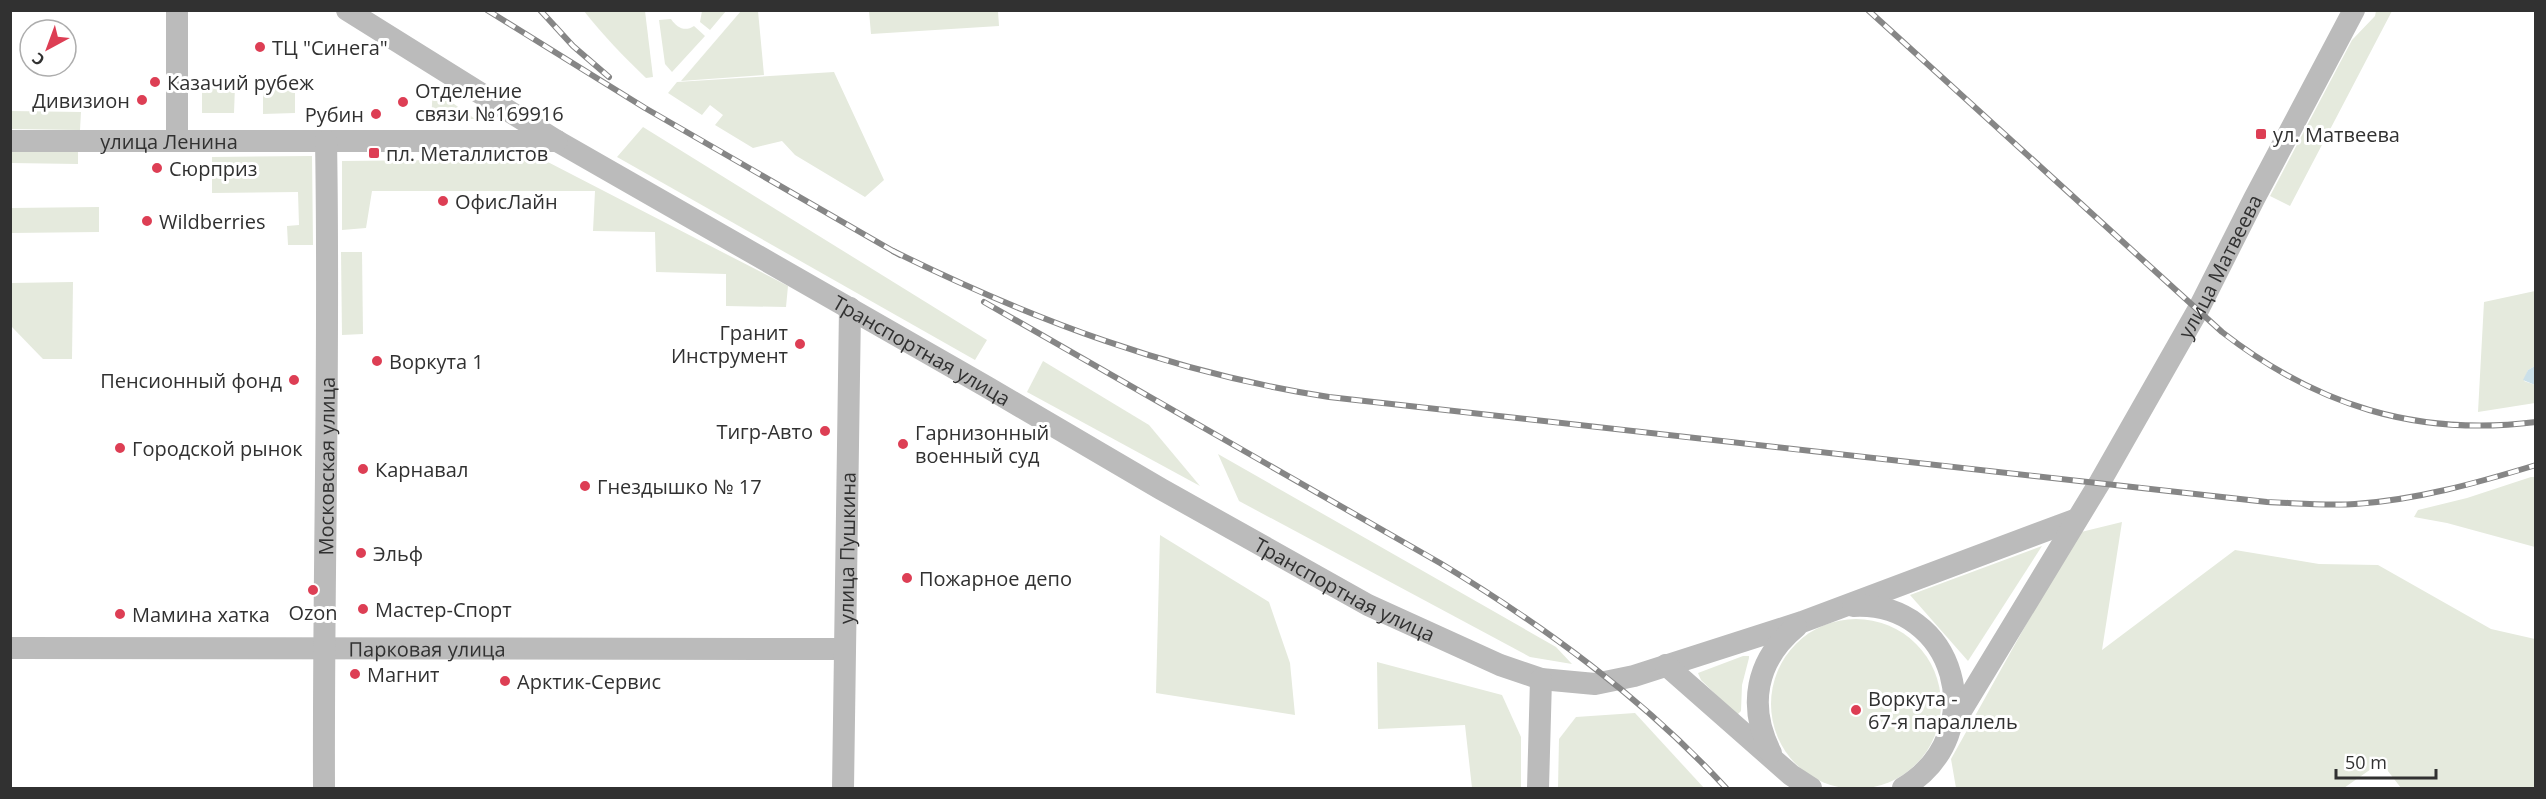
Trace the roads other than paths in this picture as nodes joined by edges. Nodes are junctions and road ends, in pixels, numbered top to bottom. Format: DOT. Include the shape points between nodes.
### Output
graph roads {
  1 [pos="177,10"];
  2 [pos="347,10"];
  3 [pos="2354,10"];
  4 [pos="10,141"];
  5 [pos="177,141"];
  6 [pos="326,141"];
  7 [pos="557,141"];
  8 [pos="850,308"];
  9 [pos="2077,519"];
  10 [pos="1842,607"];
  11 [pos="1802,622"];
  12 [pos="10,648"];
  13 [pos="323,648"];
  14 [pos="845,649"];
  15 [pos="1666,665"];
  16 [pos="1541,679"];
  17 [pos="1953,724"];
  18 [pos="1773,757"];
  19 [pos="324,789"];
  20 [pos="843,789"];
  21 [pos="1538,789"];
  22 [pos="1811,789"];
  23 [pos="1903,789"];
  1 -- 5 [label="main road"];
  2 -- 7 [label="main road, Транспортная улица"];
  3 -- 9 [label="main road, улица Матвеева" via="2198,310"];
  4 -- 5 [label="main road, улица Ленина"];
  5 -- 6 [label="main road, улица Ленина"];
  6 -- 7 [label="main road, улица Ленина"];
  6 -- 13 [label="main road, Московская улица" via="328,330"];
  7 -- 8 [label="main road, Транспортная улица"];
  8 -- 14 [label="main road, улица Пушкина"];
  8 -- 16 [label="main road, Транспортная улица" via="1368,604 1500,665"];
  9 -- 10 [label="main road, Транспортная улица"];
  9 -- 17 [label="main road, улица Матвеева"];
  10 -- 11 [label="main road, Транспортная улица"];
  10 -- 17 [label="main road" via="1862,606 1893,613 1920,628 1946,661 1953,682"];
  11 -- 15 [label="main road, Транспортная улица"];
  11 -- 18 [label="main road" via="1776,645 1758,690 1759,722"];
  12 -- 13 [label="main road, Парковая улица"];
  13 -- 14 [label="main road, Парковая улица"];
  13 -- 19 [label="main road, Московская улица"];
  14 -- 20 [label="main road, улица Пушкина"];
  15 -- 16 [label="main road, Транспортная улица" via="1613,682"];
  15 -- 18 [label="main road"];
  16 -- 21 [label="main road"];
  17 -- 23 [label="main road" via="1933,765"];
  18 -- 22 [label="main road"];
}
